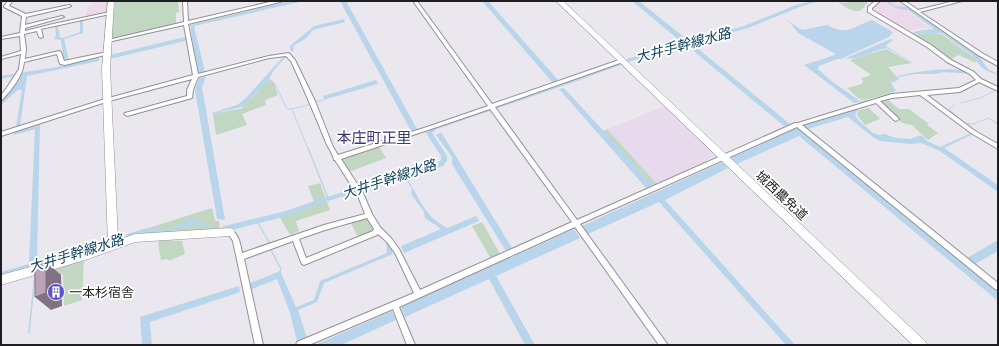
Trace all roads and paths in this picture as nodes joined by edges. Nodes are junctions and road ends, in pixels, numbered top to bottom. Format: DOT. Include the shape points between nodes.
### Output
graph roads {
  1 [pos="10,1"];
  2 [pos="112,1"];
  3 [pos="185,1"];
  4 [pos="280,1"];
  5 [pos="415,1"];
  6 [pos="559,1"];
  7 [pos="878,1"];
  8 [pos="902,1"];
  9 [pos="959,1"];
  10 [pos="70,6"];
  11 [pos="1,7"];
  12 [pos="8,7"];
  13 [pos="917,11"];
  14 [pos="110,13"];
  15 [pos="24,16"];
  16 [pos="62,17"];
  17 [pos="186,23"];
  18 [pos="23,27"];
  19 [pos="39,29"];
  20 [pos="22,34"];
  21 [pos="41,37"];
  22 [pos="1,38"];
  23 [pos="108,41"];
  24 [pos="24,52"];
  25 [pos="107,54"];
  26 [pos="1,58"];
  27 [pos="22,61"];
  28 [pos="623,62"];
  29 [pos="998,64"];
  30 [pos="196,76"];
  31 [pos="979,80"];
  32 [pos="10,87"];
  33 [pos="997,89"];
  34 [pos="1,90"];
  35 [pos="921,93"];
  36 [pos="1,98"];
  37 [pos="107,100"];
  38 [pos="877,101"];
  39 [pos="491,108"];
  40 [pos="127,114"];
  41 [pos="896,119"];
  42 [pos="797,124"];
  43 [pos="1,134"];
  44 [pos="998,147"];
  45 [pos="723,157"];
  46 [pos="336,158"];
  47 [pos="369,215"];
  48 [pos="575,224"];
  49 [pos="378,230"];
  50 [pos="230,232"];
  51 [pos="295,238"];
  52 [pos="112,244"];
  53 [pos="240,257"];
  54 [pos="1,280"];
  55 [pos="998,287"];
  56 [pos="418,294"];
  57 [pos="395,305"];
  58 [pos="259,345"];
  59 [pos="300,345"];
  60 [pos="411,345"];
  61 [pos="664,345"];
  62 [pos="921,345"];
  1 -- 12 [label="street"];
  2 -- 14 [label="street"];
  3 -- 17 [label="street"];
  4 -- 17 [label="street"];
  5 -- 39 [label="street"];
  6 -- 28 [label="street, 城西農免道"];
  7 -- 31 [label="street" via="870,11 972,73"];
  8 -- 13 [label="street"];
  9 -- 13 [label="street"];
  10 -- 15 [label="street"];
  11 -- 12 [label="street"];
  12 -- 15 [label="street"];
  13 -- 29 [label="street"];
  14 -- 19 [label="street"];
  14 -- 23 [label="street"];
  15 -- 18 [label="street"];
  16 -- 18 [label="street"];
  17 -- 23 [label="street"];
  17 -- 30 [label="street"];
  18 -- 20 [label="street"];
  19 -- 20 [label="street"];
  19 -- 21 [label="street"];
  20 -- 22 [label="street"];
  20 -- 24 [label="street"];
  23 -- 25 [label="street"];
  24 -- 26 [label="street"];
  24 -- 27 [label="street"];
  25 -- 27 [label="street" via="62,63 59,52"];
  25 -- 37 [label="street"];
  27 -- 32 [label="street"];
  28 -- 39 [label="street"];
  28 -- 45 [label="street, 城西農免道"];
  30 -- 37 [label="street"];
  30 -- 40 [label="street" via="190,90 190,98"];
  30 -- 46 [label="street" via="287,54 293,60"];
  31 -- 33 [label="street"];
  31 -- 35 [label="street" via="960,90"];
  32 -- 34 [label="street"];
  32 -- 36 [label="street"];
  35 -- 38 [label="street" via="892,96"];
  35 -- 44 [label="street" via="973,132"];
  37 -- 43 [label="street"];
  37 -- 52 [label="street"];
  38 -- 41 [label="street"];
  38 -- 42 [label="street"];
  39 -- 46 [label="street" via="432,130"];
  39 -- 48 [label="street"];
  42 -- 45 [label="street"];
  42 -- 55 [label="street"];
  45 -- 48 [label="street"];
  45 -- 62 [label="street, 城西農免道"];
  46 -- 47 [label="street" via="357,190"];
  47 -- 49 [label="street"];
  47 -- 51 [label="street"];
  48 -- 56 [label="street"];
  48 -- 61 [label="street"];
  49 -- 51 [label="street" via="304,262"];
  49 -- 56 [label="street" via="397,251"];
  50 -- 52 [label="street" via="136,238"];
  50 -- 53 [label="street" via="236,240"];
  51 -- 53 [label="street"];
  52 -- 54 [label="street"];
  53 -- 58 [label="street"];
  56 -- 57 [label="street"];
  57 -- 59 [label="street"];
  57 -- 60 [label="street"];
}
